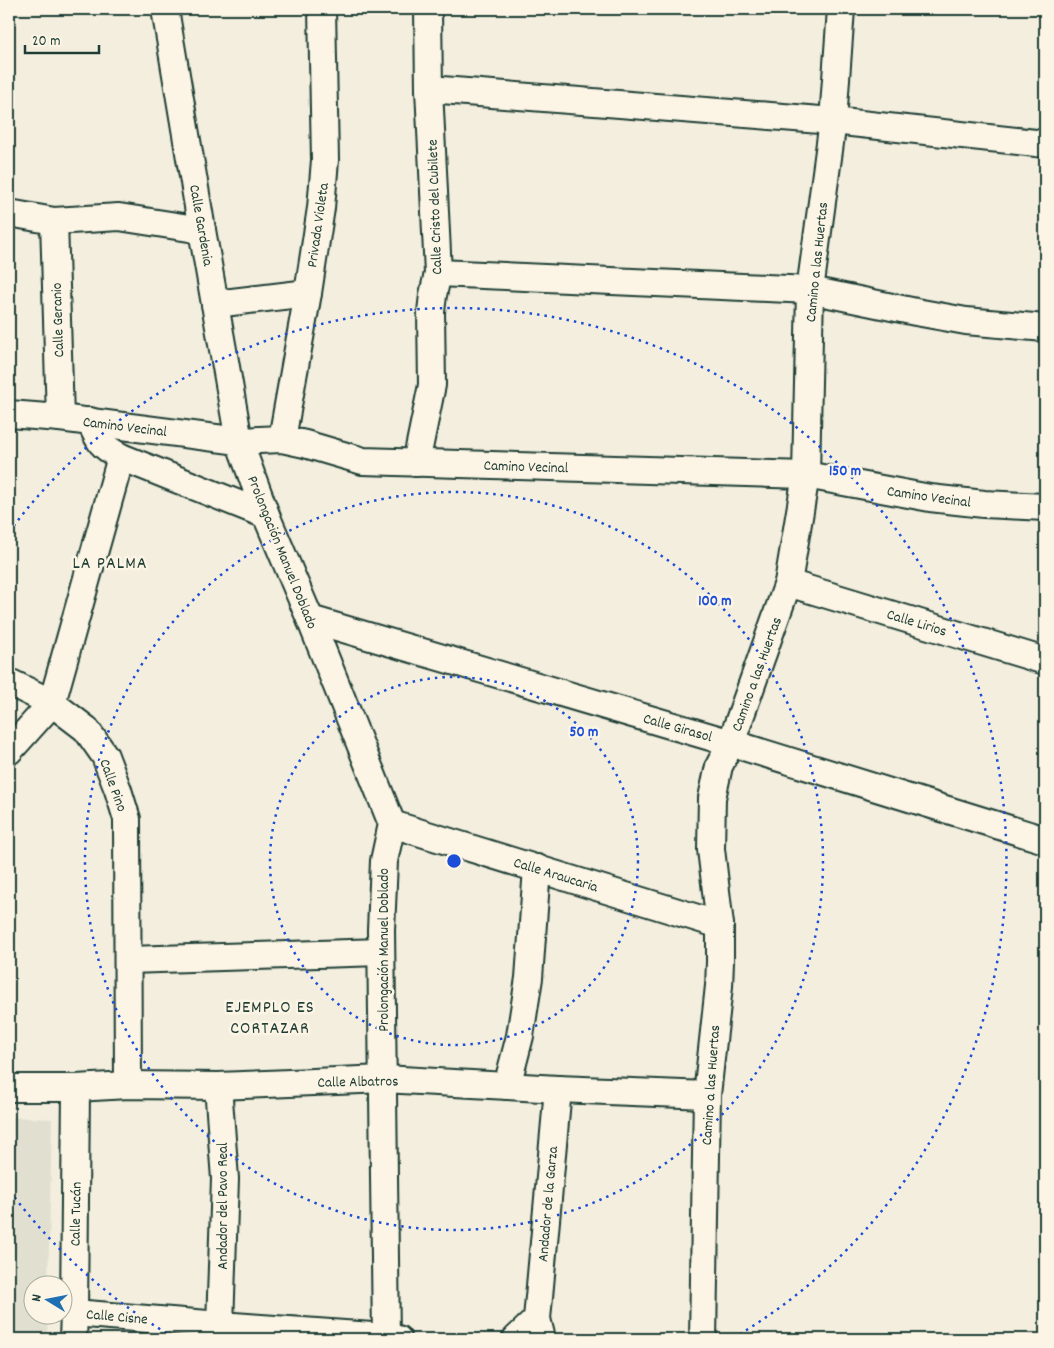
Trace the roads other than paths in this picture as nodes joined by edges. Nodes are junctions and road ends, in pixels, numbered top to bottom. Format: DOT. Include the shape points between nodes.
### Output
graph roads {
  1 [pos="166,9"];
  2 [pos="322,9"];
  3 [pos="428,9"];
  4 [pos="840,9"];
  5 [pos="429,90"];
  6 [pos="832,121"];
  7 [pos="1045,144"];
  8 [pos="9,213"];
  9 [pos="54,222"];
  10 [pos="202,230"];
  11 [pos="438,273"];
  12 [pos="810,290"];
  13 [pos="308,294"];
  14 [pos="215,304"];
  15 [pos="1045,328"];
  16 [pos="9,414"];
  17 [pos="60,418"];
  18 [pos="90,422"];
  19 [pos="282,439"];
  20 [pos="239,441"];
  21 [pos="121,457"];
  22 [pos="416,463"];
  23 [pos="806,476"];
  24 [pos="1045,507"];
  25 [pos="266,515"];
  26 [pos="788,583"];
  27 [pos="310,619"];
  28 [pos="1045,661"];
  29 [pos="9,682"];
  30 [pos="52,703"];
  31 [pos="731,743"];
  32 [pos="9,751"];
  33 [pos="392,824"];
  34 [pos="1045,840"];
  35 [pos="537,868"];
  36 [pos="720,925"];
  37 [pos="381,952"];
  38 [pos="128,960"];
  39 [pos="384,1079"];
  40 [pos="128,1085"];
  41 [pos="218,1086"];
  42 [pos="507,1086"];
  43 [pos="9,1088"];
  44 [pos="76,1088"];
  45 [pos="558,1089"];
  46 [pos="707,1095"];
  47 [pos="74,1312"];
  48 [pos="220,1325"];
  49 [pos="539,1329"];
  50 [pos="73,1339"];
  51 [pos="390,1339"];
  52 [pos="516,1339"];
  53 [pos="703,1339"];
  1 -- 10 [label="street, Calle Gardenia"];
  2 -- 13 [label="street, Privada Violeta" via="325,160"];
  3 -- 5 [label="street, Calle Cristo del Cubilete"];
  4 -- 6 [label="street, Camino a las Huertas"];
  5 -- 6 [label="street"];
  5 -- 11 [label="street, Calle Cristo del Cubilete"];
  6 -- 7 [label="street"];
  6 -- 12 [label="street, Camino a las Huertas"];
  8 -- 9 [label="street"];
  9 -- 10 [label="street" via="119,217"];
  9 -- 17 [label="street, Calle Geranio"];
  10 -- 14 [label="street, Calle Gardenia"];
  11 -- 12 [label="street"];
  11 -- 22 [label="street, Calle Cristo del Cubilete" via="431,312 432,384"];
  12 -- 15 [label="street" via="966,321"];
  12 -- 23 [label="street, Camino a las Huertas"];
  13 -- 14 [label="street"];
  13 -- 19 [label="street, Privada Violeta"];
  14 -- 20 [label="street, Calle Gardenia"];
  16 -- 17 [label="street, Camino Vecinal"];
  17 -- 18 [label="street, Camino Vecinal"];
  18 -- 20 [label="street, Camino Vecinal"];
  18 -- 21 [label="street" via="98,440 107,450"];
  19 -- 20 [label="street, Camino Vecinal"];
  19 -- 22 [label="street, Camino Vecinal" via="363,461"];
  20 -- 25 [label="street, Prolongación Manuel Doblado"];
  21 -- 25 [label="street"];
  21 -- 30 [label="street"];
  22 -- 23 [label="street, Camino Vecinal"];
  23 -- 24 [label="street, Camino Vecinal" via="930,498"];
  23 -- 26 [label="street, Camino a las Huertas"];
  25 -- 27 [label="street, Prolongación Manuel Doblado"];
  26 -- 28 [label="street, Calle Lirios"];
  26 -- 31 [label="street, Camino a las Huertas"];
  27 -- 31 [label="street, Calle Girasol"];
  27 -- 33 [label="street, Prolongación Manuel Doblado"];
  29 -- 30 [label="street, Calle Pino"];
  30 -- 32 [label="street"];
  30 -- 38 [label="street, Calle Pino" via="86,729 105,756 127,819"];
  31 -- 34 [label="street, Calle Girasol"];
  31 -- 36 [label="street, Camino a las Huertas" via="719,766 712,798 711,849"];
  33 -- 35 [label="street, Calle Araucaria"];
  33 -- 37 [label="street, Prolongación Manuel Doblado" via="384,861"];
  35 -- 36 [label="street, Calle Araucaria"];
  35 -- 42 [label="street" via="529,978 520,1036"];
  36 -- 46 [label="street, Camino a las Huertas" via="719,986"];
  37 -- 38 [label="street"];
  37 -- 39 [label="street, Prolongación Manuel Doblado"];
  38 -- 40 [label="street, Calle Pino"];
  39 -- 41 [label="street, Calle Albatros"];
  39 -- 42 [label="street, Calle Albatros"];
  39 -- 51 [label="street, Prolongación Manuel Doblado"];
  40 -- 41 [label="street, Calle Albatros"];
  40 -- 44 [label="street, Calle Albatros"];
  41 -- 48 [label="street, Andador del Pavo Real" via="225,1179"];
  42 -- 45 [label="street, Calle Albatros"];
  43 -- 44 [label="street, Calle Albatros"];
  44 -- 47 [label="street, Calle Tucán"];
  45 -- 46 [label="street, Calle Albatros"];
  45 -- 49 [label="street, Andador de la Garza"];
  46 -- 53 [label="street, Camino a las Huertas"];
  47 -- 48 [label="street, Calle Cisne"];
  47 -- 50 [label="street, Calle Tucán"];
  48 -- 51 [label="street, Calle Cisne"];
  49 -- 52 [label="street, Andador de la Garza"];
}
